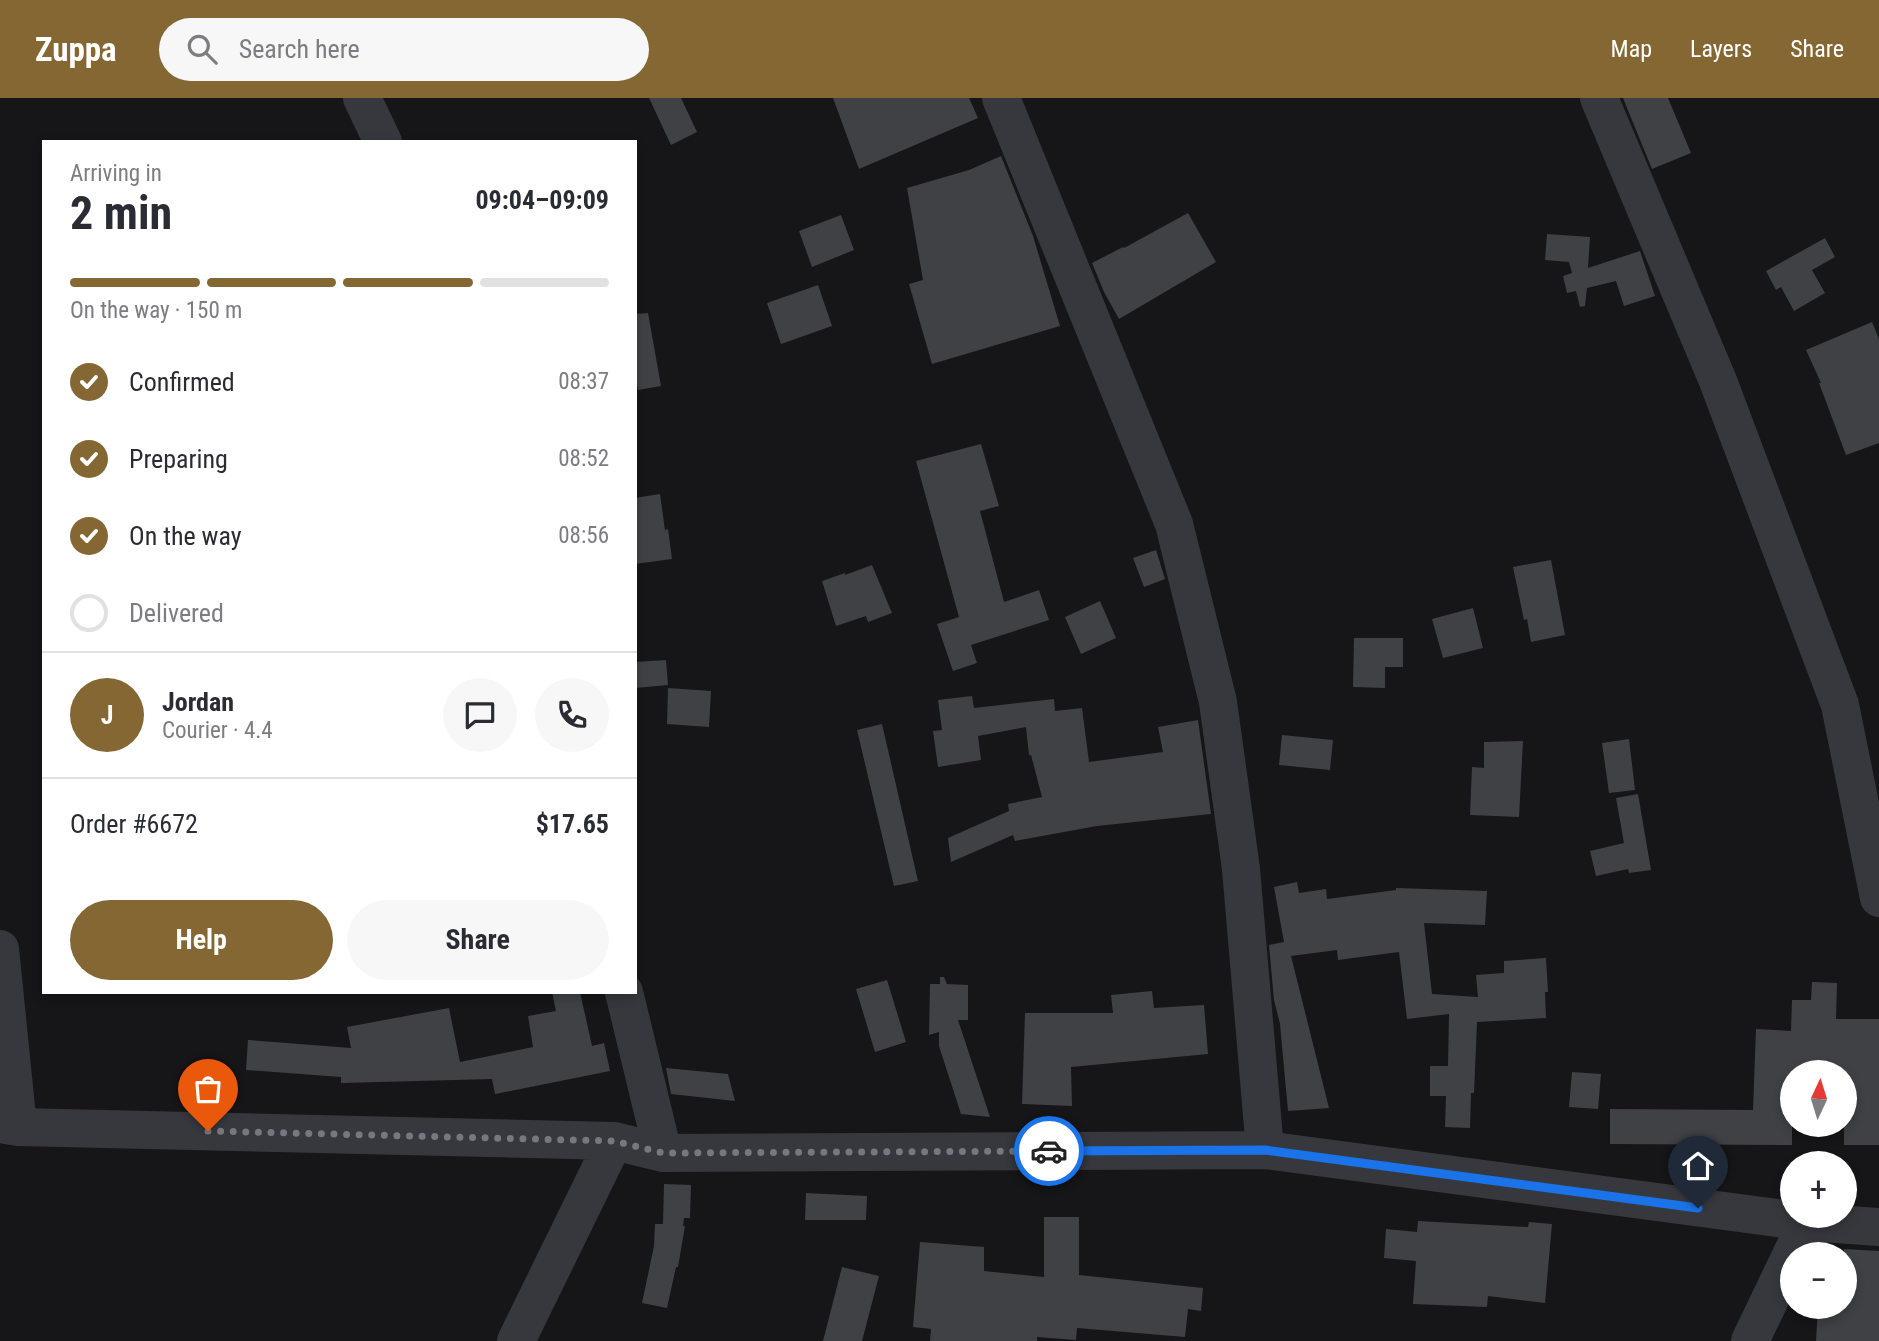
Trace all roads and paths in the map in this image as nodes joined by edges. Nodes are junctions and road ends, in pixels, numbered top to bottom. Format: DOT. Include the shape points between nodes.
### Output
graph roads {
  1 [pos="362,98"];
  2 [pos="1001,98"];
  3 [pos="1599,98"];
  4 [pos="382,140"];
  5 [pos="1879,898"];
  6 [pos="0,949"];
  7 [pos="624,994"];
  8 [pos="9,1126"];
  9 [pos="614,1141"];
  10 [pos="1265,1150"];
  11 [pos="663,1153"];
  12 [pos="1780,1218"];
  13 [pos="1857,1225"];
  14 [pos="1879,1227"];
  15 [pos="1804,1228"];
  16 [pos="516,1341"];
  17 [pos="1750,1341"];
  1 -- 4 [label="street"];
  2 -- 10 [label="street" via="1174,524 1218,702 1241,869"];
  3 -- 5 [label="street" via="1718,381 1840,705"];
  6 -- 8 [label="street"];
  7 -- 11 [label="street"];
  8 -- 9 [label="street"];
  9 -- 11 [label="street"];
  9 -- 16 [label="street"];
  10 -- 11 [label="street"];
  10 -- 12 [label="street"];
  13 -- 14 [label="street"];
  15 -- 17 [label="street"];
}
